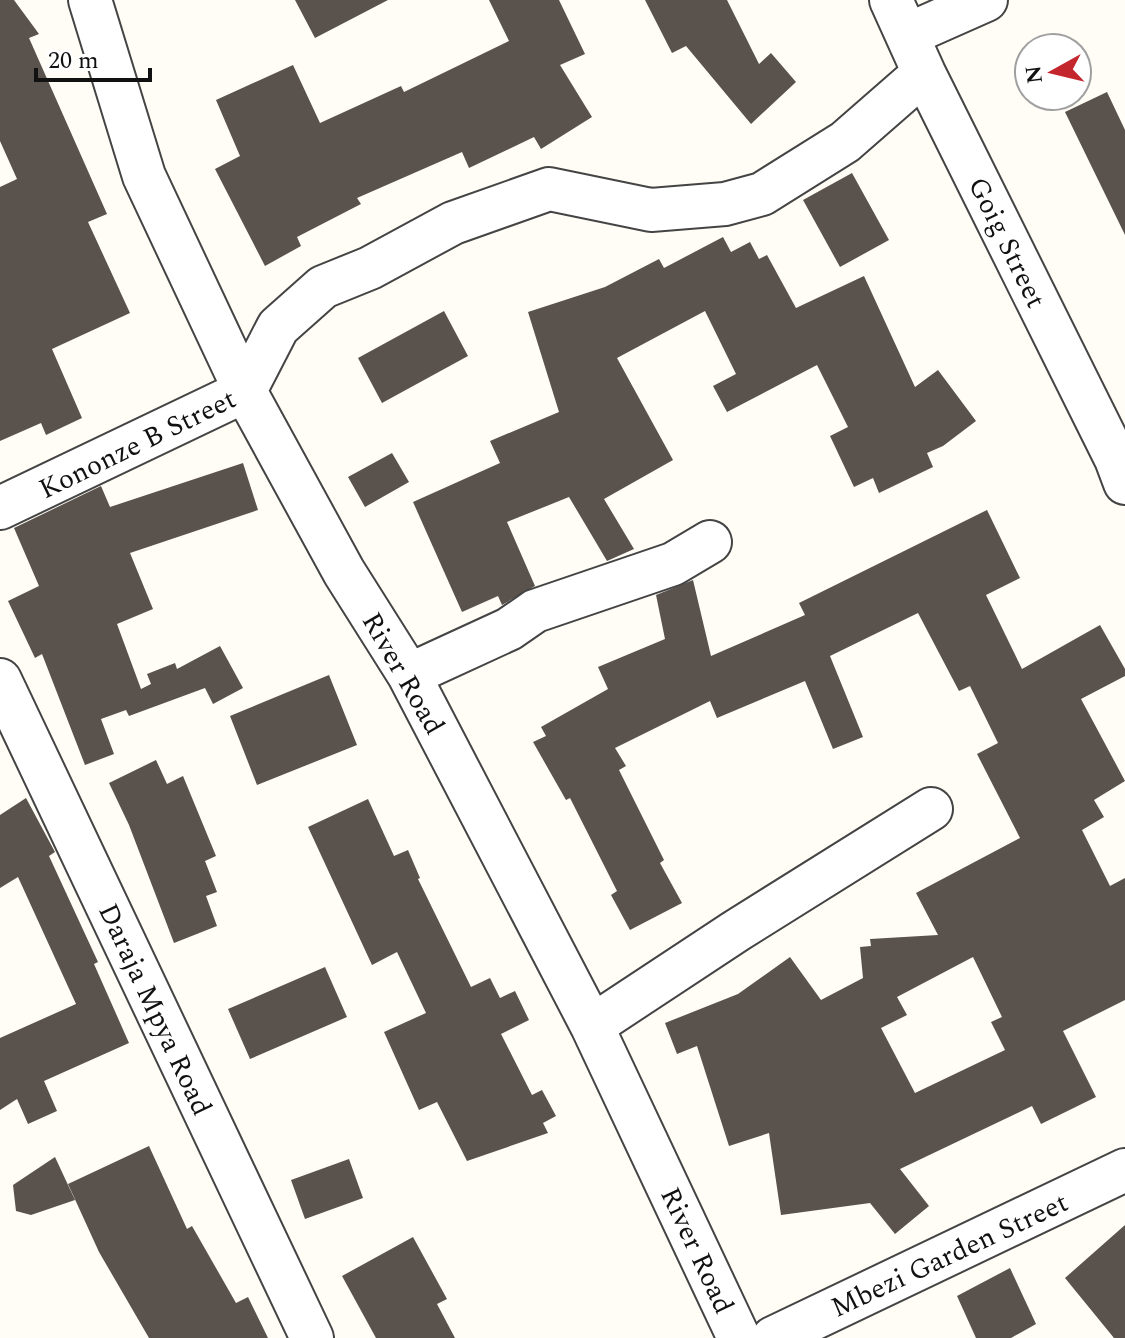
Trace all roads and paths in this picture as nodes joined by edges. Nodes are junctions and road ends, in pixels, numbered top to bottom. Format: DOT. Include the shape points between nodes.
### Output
graph roads {
  1 [pos="90,0"];
  2 [pos="986,0"];
  3 [pos="899,18"];
  4 [pos="924,73"];
  5 [pos="245,391"];
  6 [pos="1125,483"];
  7 [pos="0,508"];
  8 [pos="710,542"];
  9 [pos="409,675"];
  10 [pos="0,680"];
  11 [pos="931,809"];
  12 [pos="592,1026"];
  13 [pos="1125,1170"];
  14 [pos="312,1338"];
  15 [pos="739,1338"];
  16 [pos="773,1338"];
  1 -- 5 [label="street, River Road" via="144,176"];
  2 -- 3 [label="street"];
  3 -- 4 [label="street, Goig Street"];
  4 -- 5 [label="street, Kononze B Street" via="845,142 762,194 725,204 651,210 549,189 453,223 323,287 278,327"];
  4 -- 6 [label="street, Goig Street"];
  5 -- 7 [label="street, Kononze B Street"];
  5 -- 9 [label="street, River Road" via="344,572"];
  8 -- 9 [label="street" via="673,564 535,611 509,629"];
  9 -- 12 [label="street, River Road"];
  10 -- 14 [label="street, Daraja Mpya Road"];
  11 -- 12 [label="street"];
  12 -- 15 [label="street, River Road"];
  13 -- 16 [label="street, Mbezi Garden Street"];
}
